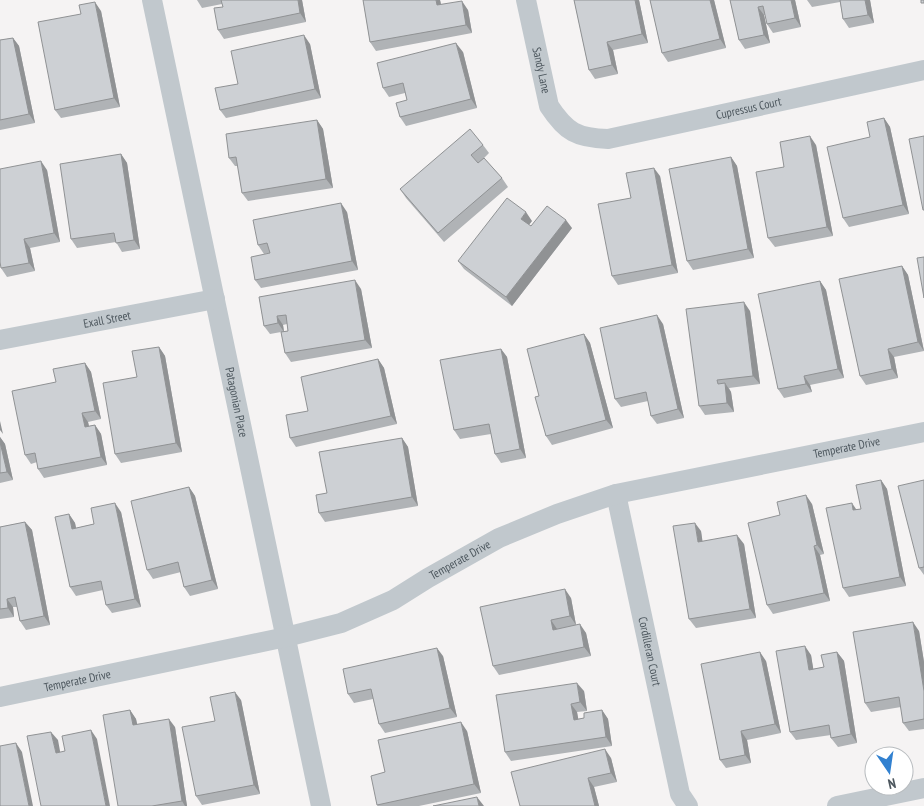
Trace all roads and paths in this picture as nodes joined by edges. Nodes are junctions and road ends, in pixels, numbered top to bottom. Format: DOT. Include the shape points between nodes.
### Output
graph roads {
  1 [pos="152,0"];
  2 [pos="526,0"];
  3 [pos="924,70"];
  4 [pos="573,132"];
  5 [pos="215,299"];
  6 [pos="0,340"];
  7 [pos="924,432"];
  8 [pos="616,494"];
  9 [pos="286,637"];
  10 [pos="0,696"];
  11 [pos="924,788"];
  12 [pos="321,806"];
  13 [pos="688,806"];
  14 [pos="837,806"];
  1 -- 5 [label="street, Patagonian Place"];
  2 -- 4 [label="street, Sandy Lane" via="549,106 559,121"];
  3 -- 4 [label="street, Cupressus Court" via="608,139 590,138"];
  5 -- 6 [label="street, Exall Street"];
  5 -- 9 [label="street, Patagonian Place"];
  7 -- 8 [label="street, Temperate Drive"];
  8 -- 9 [label="street, Temperate Drive" via="499,538 393,600 341,623"];
  8 -- 13 [label="street, Cordilleran Court" via="680,794"];
  9 -- 10 [label="street, Temperate Drive"];
  9 -- 12 [label="street, Patagonian Place"];
  11 -- 14 [label="street"];
}
